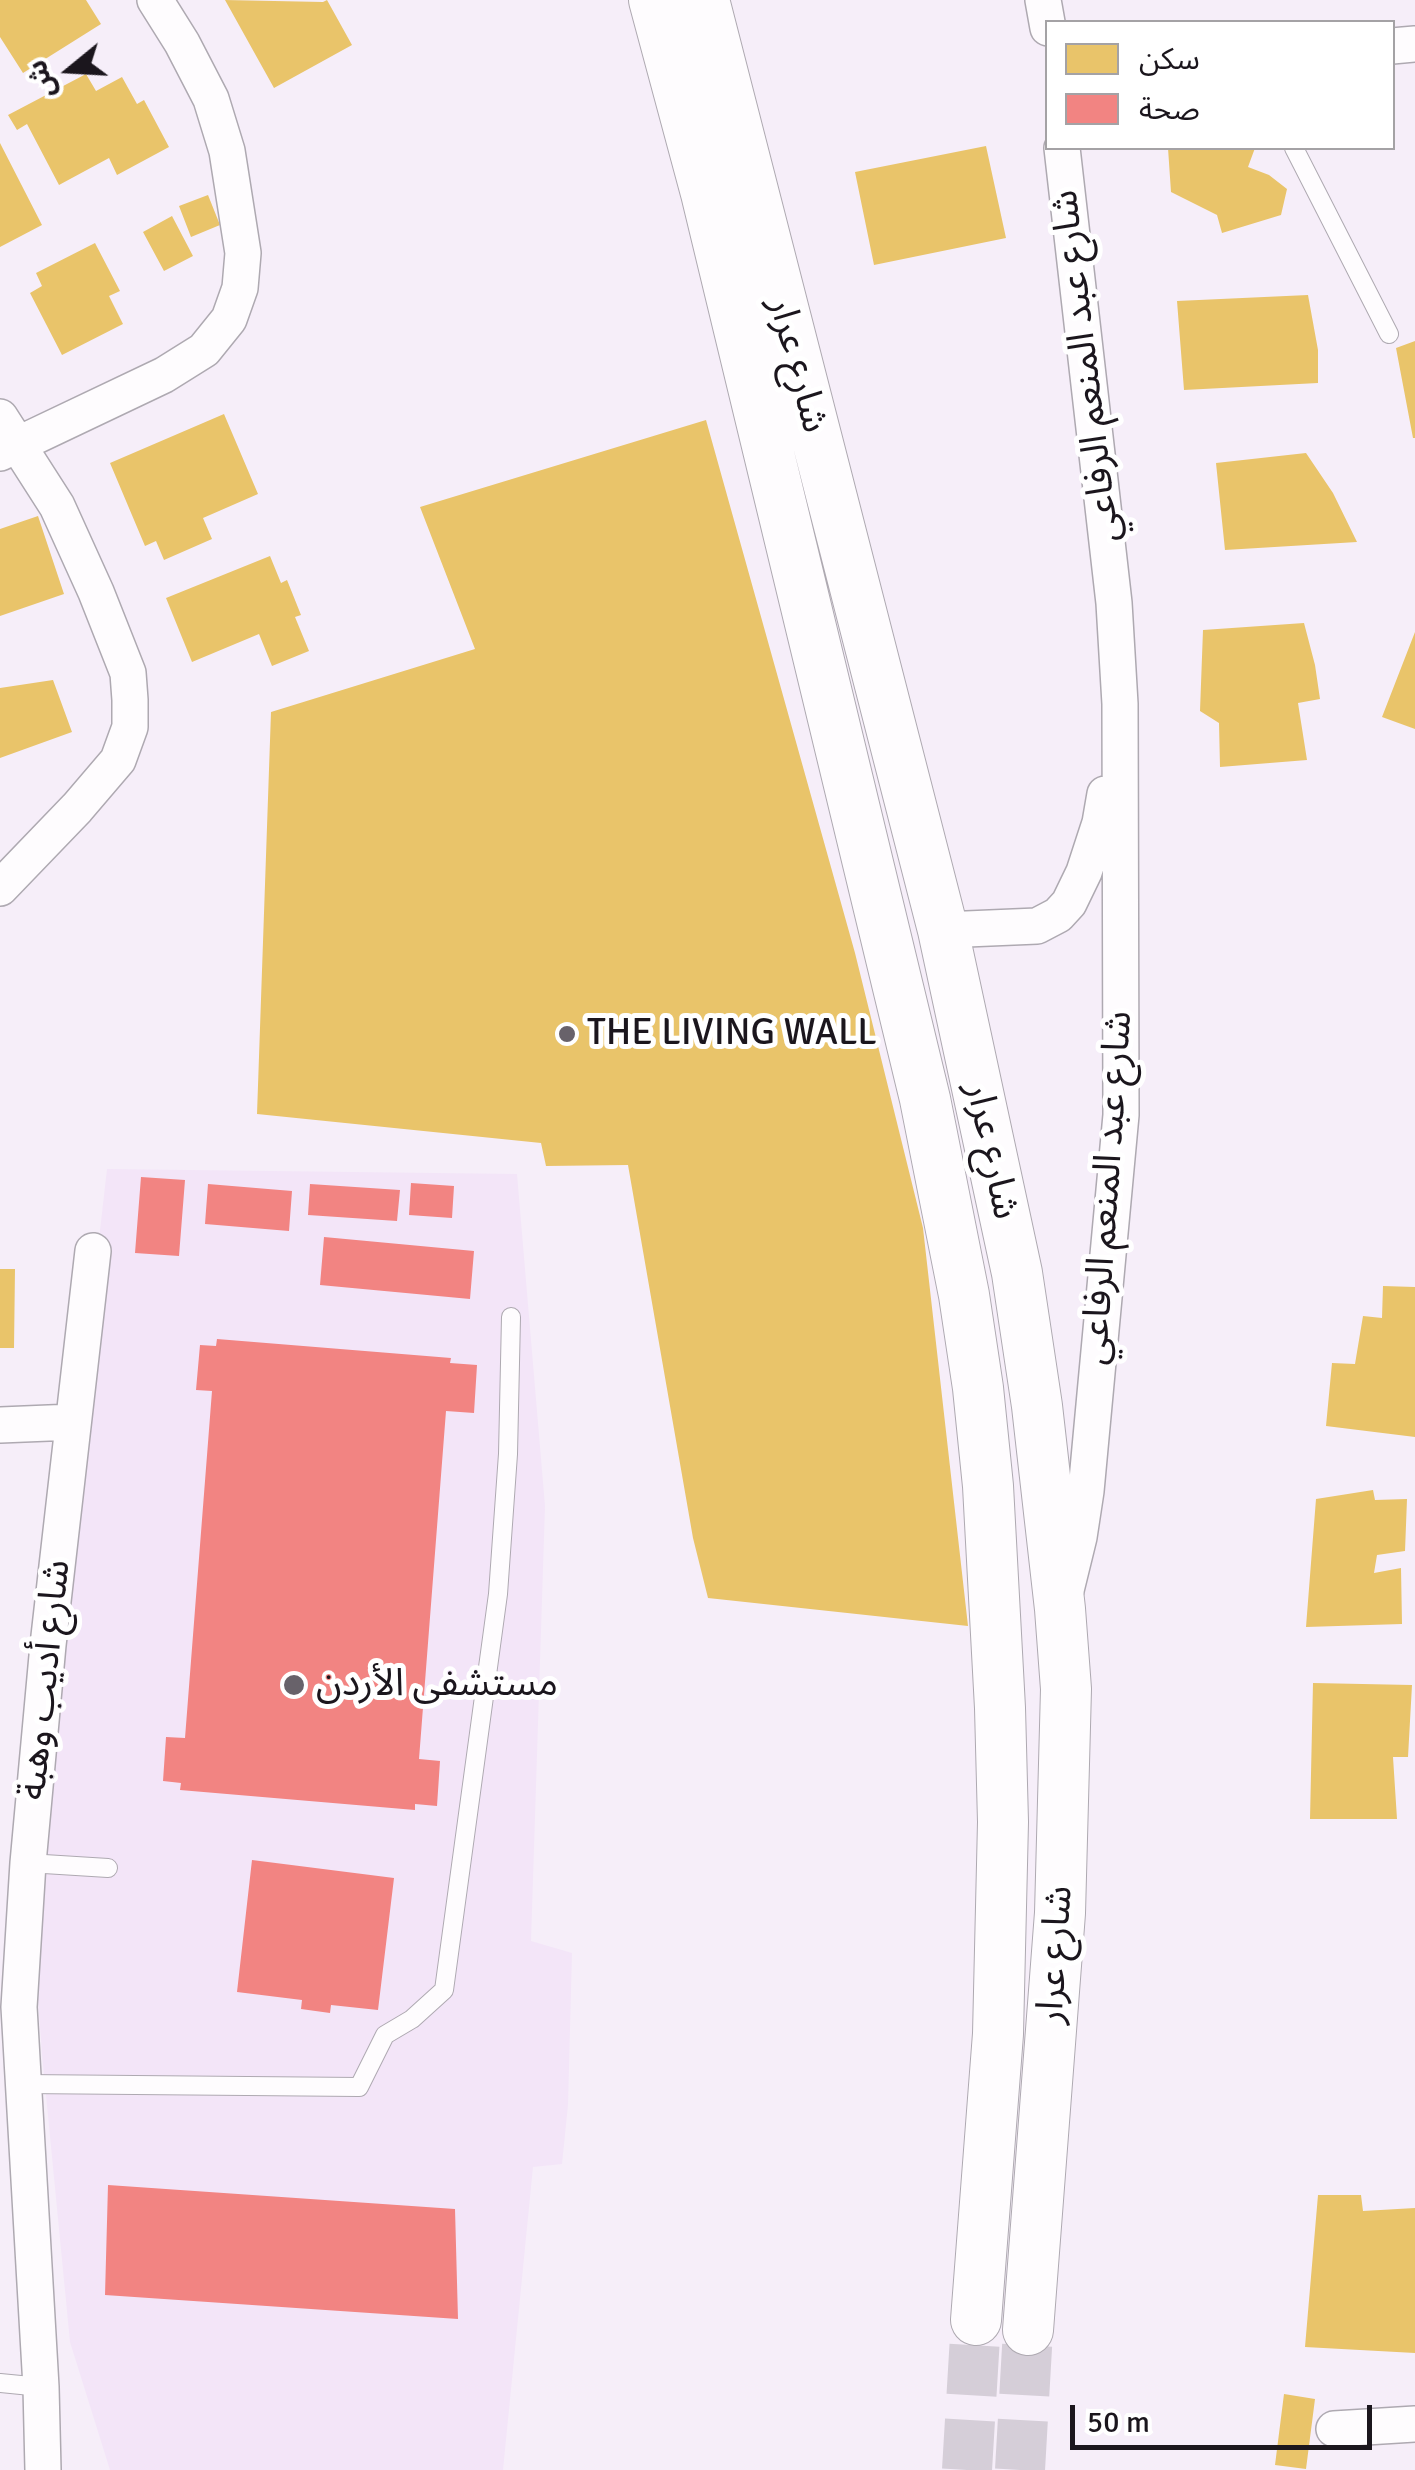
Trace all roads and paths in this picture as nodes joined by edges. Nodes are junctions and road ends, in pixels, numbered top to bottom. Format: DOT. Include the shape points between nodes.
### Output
graph roads {
  1 [pos="155,0"];
  2 [pos="654,0"];
  3 [pos="704,0"];
  4 [pos="1062,150"];
  5 [pos="1295,150"];
  6 [pos="1389,334"];
  7 [pos="6,438"];
  8 [pos="1120,704"];
  9 [pos="0,888"];
  10 [pos="943,930"];
  11 [pos="93,1251"];
  12 [pos="511,1317"];
  13 [pos="74,1422"];
  14 [pos="0,1425"];
  15 [pos="1060,1610"];
  16 [pos="28,1863"];
  17 [pos="108,1868"];
  18 [pos="11,2084"];
  19 [pos="976,2320"];
  20 [pos="1028,2330"];
  21 [pos="0,2383"];
  22 [pos="42,2387"];
  23 [pos="1415,2424"];
  24 [pos="1334,2429"];
  25 [pos="43,2470"];
  1 -- 7 [label="street" via="211,99 227,151 243,253 230,320 204,350 164,375"];
  2 -- 19 [label="main road, شارع عرار" via="925,1099 975,1370 988,1486 1002,1822 998,2034"];
  3 -- 10 [label="main road, شارع عرار"];
  4 -- 8 [label="street, شارع عبد المنعم الرفاعي"];
  5 -- 6 [label="lane"];
  7 -- 9 [label="street" via="57,506 114,632 128,673 130,727 118,760"];
  8 -- 10 [label="street, شارع عبد المنعم الرفاعي" via="1100,824 1069,903 1037,926"];
  8 -- 15 [label="street, شارع عبد المنعم الرفاعي" via="1121,1115 1086,1491"];
  10 -- 15 [label="main road, شارع عرار" via="1017,1273"];
  11 -- 13 [label="street, شارع أديب وهبة"];
  12 -- 18 [label="lane" via="498,1594 444,1990 384,2035 359,2087"];
  13 -- 14 [label="street"];
  13 -- 16 [label="street, شارع أديب وهبة"];
  15 -- 20 [label="main road, شارع عرار" via="1066,1689 1060,1913"];
  16 -- 17 [label="lane"];
  16 -- 18 [label="street, شارع أديب وهبة"];
  18 -- 22 [label="street, شارع أديب وهبة"];
  21 -- 22 [label="lane"];
  22 -- 25 [label="street, شارع أديب وهبة"];
  23 -- 24 [label="street"];
}
